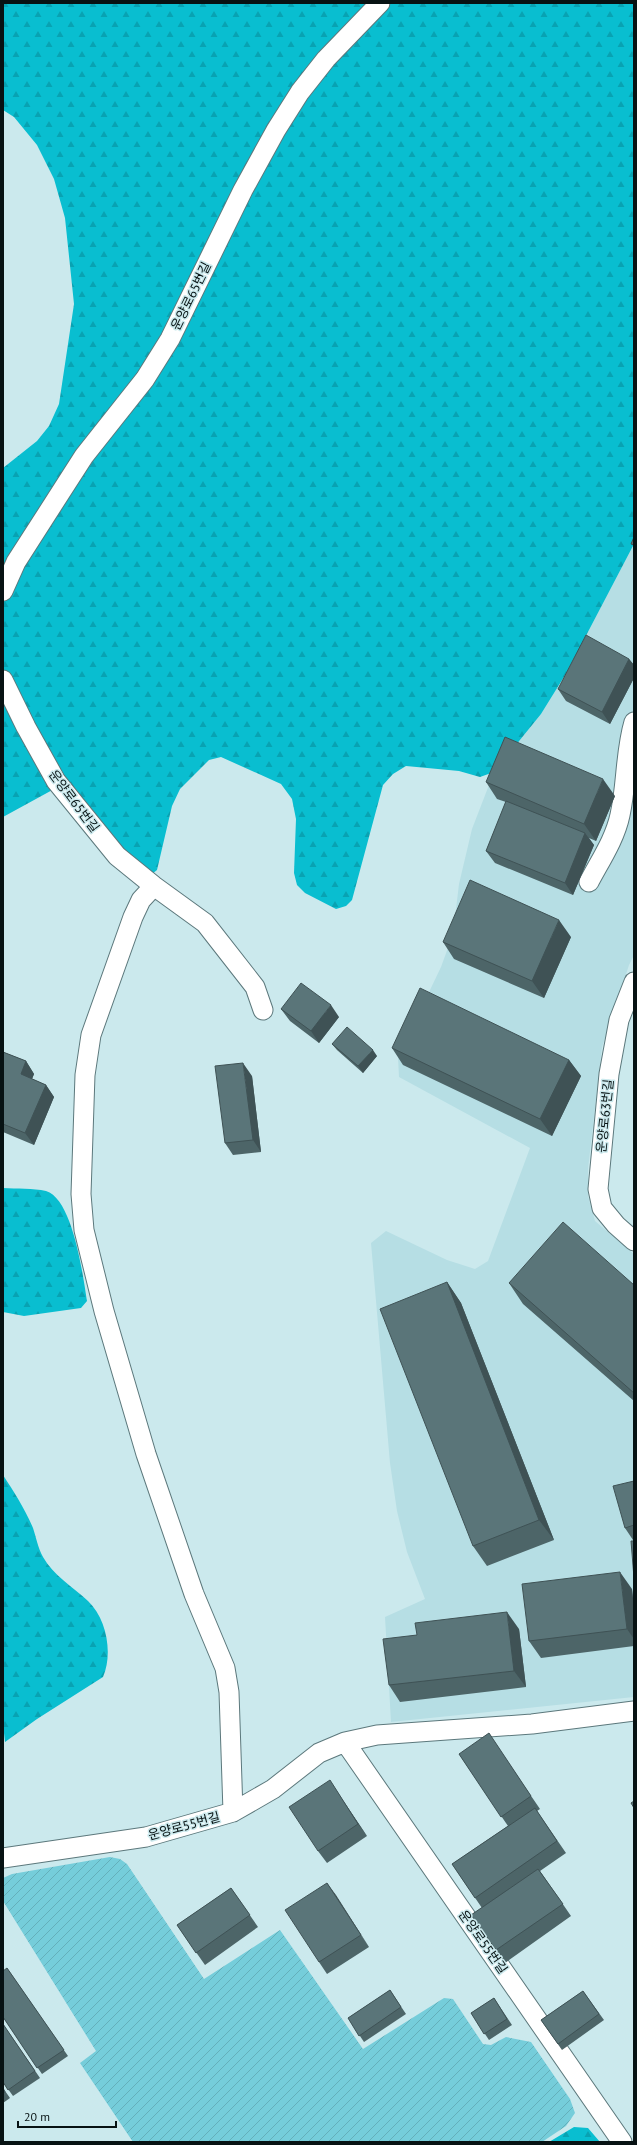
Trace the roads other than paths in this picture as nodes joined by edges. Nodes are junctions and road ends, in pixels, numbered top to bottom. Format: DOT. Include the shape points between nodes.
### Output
graph roads {
  1 [pos="380,3"];
  2 [pos="3,591"];
  3 [pos="3,680"];
  4 [pos="634,722"];
  5 [pos="589,882"];
  6 [pos="154,886"];
  7 [pos="634,982"];
  8 [pos="263,1010"];
  9 [pos="634,1241"];
  10 [pos="634,1711"];
  11 [pos="345,1742"];
  12 [pos="233,1812"];
  13 [pos="3,1858"];
  14 [pos="622,2142"];
  1 -- 2 [label="lane, 운양로65번길" via="326,58 300,92 243,190 170,339 145,378 76,468 16,562"];
  3 -- 6 [label="lane, 운양로65번길" via="56,781 117,856"];
  4 -- 5 [label="lane" via="629,739 620,817 612,840"];
  6 -- 8 [label="lane, 운양로65번길" via="205,923 255,987"];
  6 -- 12 [label="lane" via="141,900 133,917 91,1035 85,1075 81,1201 84,1230 104,1311 146,1454 194,1594 225,1668 229,1692"];
  7 -- 9 [label="lane, 운양로63번길" via="619,1020 609,1074 598,1189 602,1208"];
  10 -- 11 [label="lane, 운양로55번길" via="532,1724 377,1735"];
  11 -- 12 [label="lane, 운양로55번길" via="319,1753 273,1789"];
  11 -- 14 [label="lane, 운양로55번길"];
  12 -- 13 [label="lane, 운양로55번길" via="146,1838"];
}
